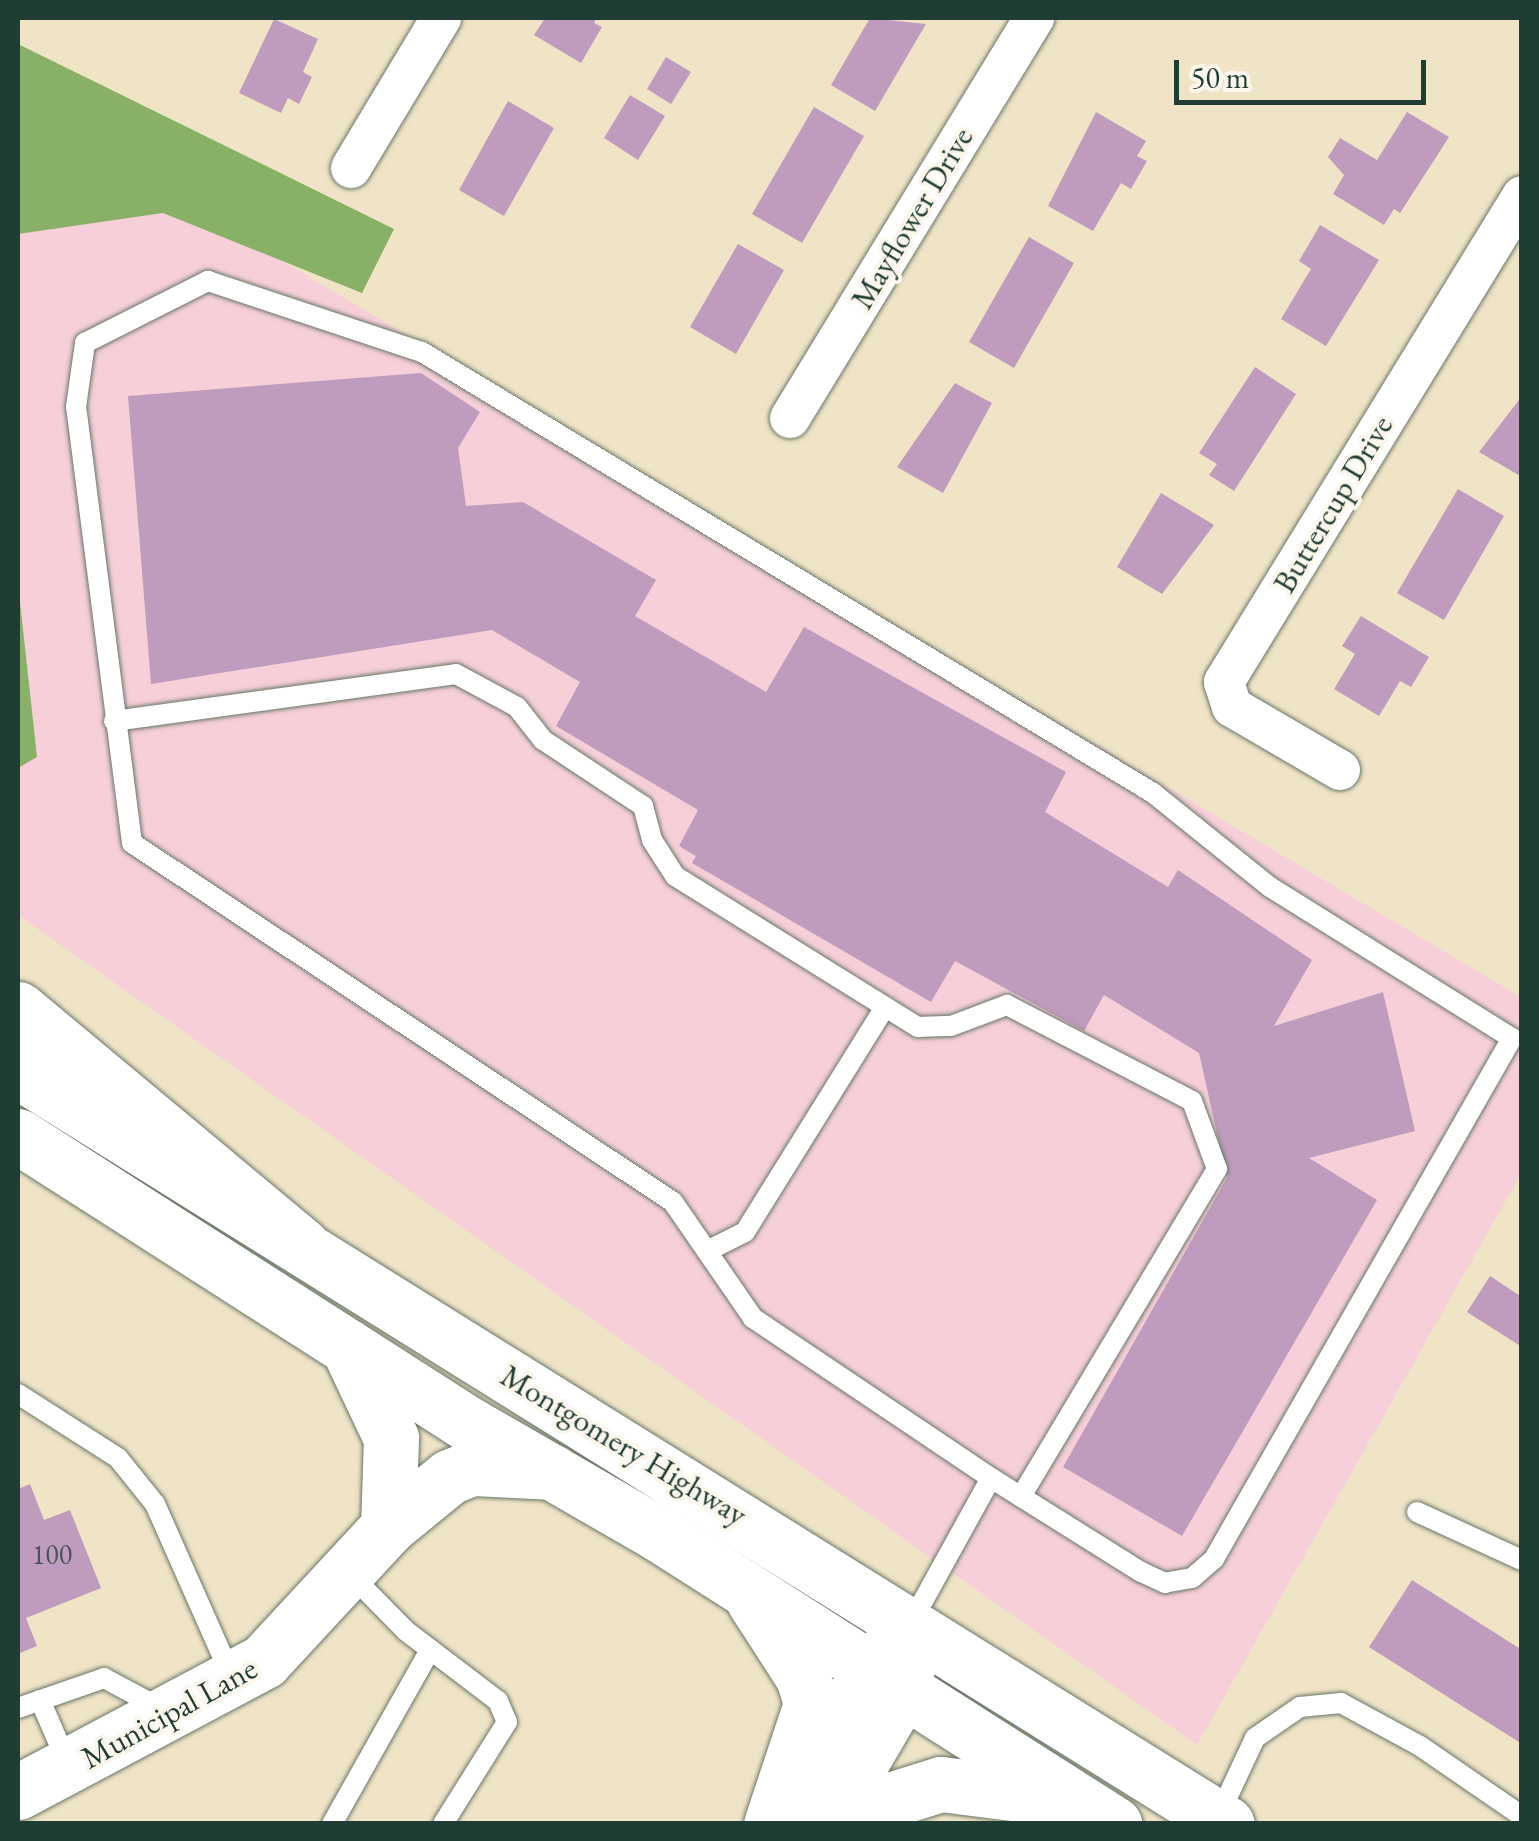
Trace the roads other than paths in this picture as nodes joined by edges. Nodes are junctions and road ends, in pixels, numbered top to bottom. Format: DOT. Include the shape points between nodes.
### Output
graph roads {
  1 [pos="442,18"];
  2 [pos="1034,18"];
  3 [pos="351,168"];
  4 [pos="1522,196"];
  5 [pos="790,418"];
  6 [pos="114,722"];
  7 [pos="1340,770"];
  8 [pos="886,1007"];
  9 [pos="18,1009"];
  10 [pos="18,1071"];
  11 [pos="18,1136"];
  12 [pos="302,1246"];
  13 [pos="707,1251"];
  14 [pos="348,1347"];
  15 [pos="18,1394"];
  16 [pos="552,1472"];
  17 [pos="990,1478"];
  18 [pos="1020,1497"];
  19 [pos="1418,1512"];
  20 [pos="388,1527"];
  21 [pos="1522,1560"];
  22 [pos="348,1572"];
  23 [pos="743,1586"];
  24 [pos="912,1622"];
  25 [pos="430,1650"];
  26 [pos="889,1677"];
  27 [pos="233,1679"];
  28 [pos="40,1700"];
  29 [pos="18,1708"];
  30 [pos="170,1715"];
  31 [pos="70,1768"];
  32 [pos="18,1792"];
  33 [pos="1101,1814"];
  34 [pos="1522,1816"];
  35 [pos="1220,1821"];
  36 [pos="332,1824"];
  37 [pos="443,1824"];
  38 [pos="771,1824"];
  39 [pos="779,1824"];
  40 [pos="825,1824"];
  41 [pos="852,1824"];
  1 -- 3 [label="street"];
  2 -- 5 [label="street, Mayflower Drive"];
  4 -- 7 [label="street, Buttercup Drive" via="1224,682 1232,707"];
  6 -- 8 [label="lane" via="456,674 517,707 544,740 643,806 652,840 675,876"];
  6 -- 13 [label="lane" via="132,844 673,1202"];
  6 -- 18 [label="lane" via="76,406 85,343 208,281 422,352 1153,793 1270,887 1512,1038 1214,1559 1192,1578 1165,1584"];
  8 -- 13 [label="lane" via="746,1232"];
  8 -- 18 [label="lane" via="918,1027 951,1026 1007,1005 1192,1101 1217,1170"];
  9 -- 12 [label="main road"];
  10 -- 12 [label="main road, Montgomery Highway"];
  11 -- 14 [label="main road, Montgomery Highway"];
  12 -- 24 [label="main road, Montgomery Highway"];
  13 -- 17 [label="lane" via="753,1318"];
  14 -- 16 [label="main road, Montgomery Highway"];
  14 -- 20 [label="main road" via="391,1438"];
  15 -- 27 [label="lane" via="118,1458 155,1504"];
  16 -- 20 [label="main road, Municipal Lane" via="471,1468"];
  16 -- 23 [label="main road, Montgomery Highway"];
  17 -- 18 [label="lane"];
  17 -- 24 [label="lane"];
  19 -- 21 [label="lane"];
  20 -- 22 [label="main road, Municipal Lane"];
  22 -- 25 [label="lane"];
  22 -- 27 [label="main road, Municipal Lane" via="264,1662"];
  23 -- 26 [label="main road, Montgomery Highway"];
  23 -- 38 [label="main road" via="780,1636 810,1704"];
  24 -- 26 [label="main road"];
  24 -- 35 [label="main road, Montgomery Highway"];
  25 -- 36 [label="lane"];
  25 -- 37 [label="lane" via="498,1701 507,1722"];
  26 -- 33 [label="main road, Montgomery Highway"];
  26 -- 39 [label="main road"];
  26 -- 40 [label="main road"];
  27 -- 30 [label="main road, Municipal Lane"];
  28 -- 29 [label="lane"];
  28 -- 30 [label="lane" via="104,1678"];
  28 -- 31 [label="lane"];
  30 -- 31 [label="main road, Municipal Lane"];
  31 -- 32 [label="main road, Municipal Lane"];
  33 -- 41 [label="main road" via="1006,1787 942,1784 893,1799"];
  34 -- 35 [label="lane" via="1420,1746 1340,1703 1300,1707 1255,1738"];
}
